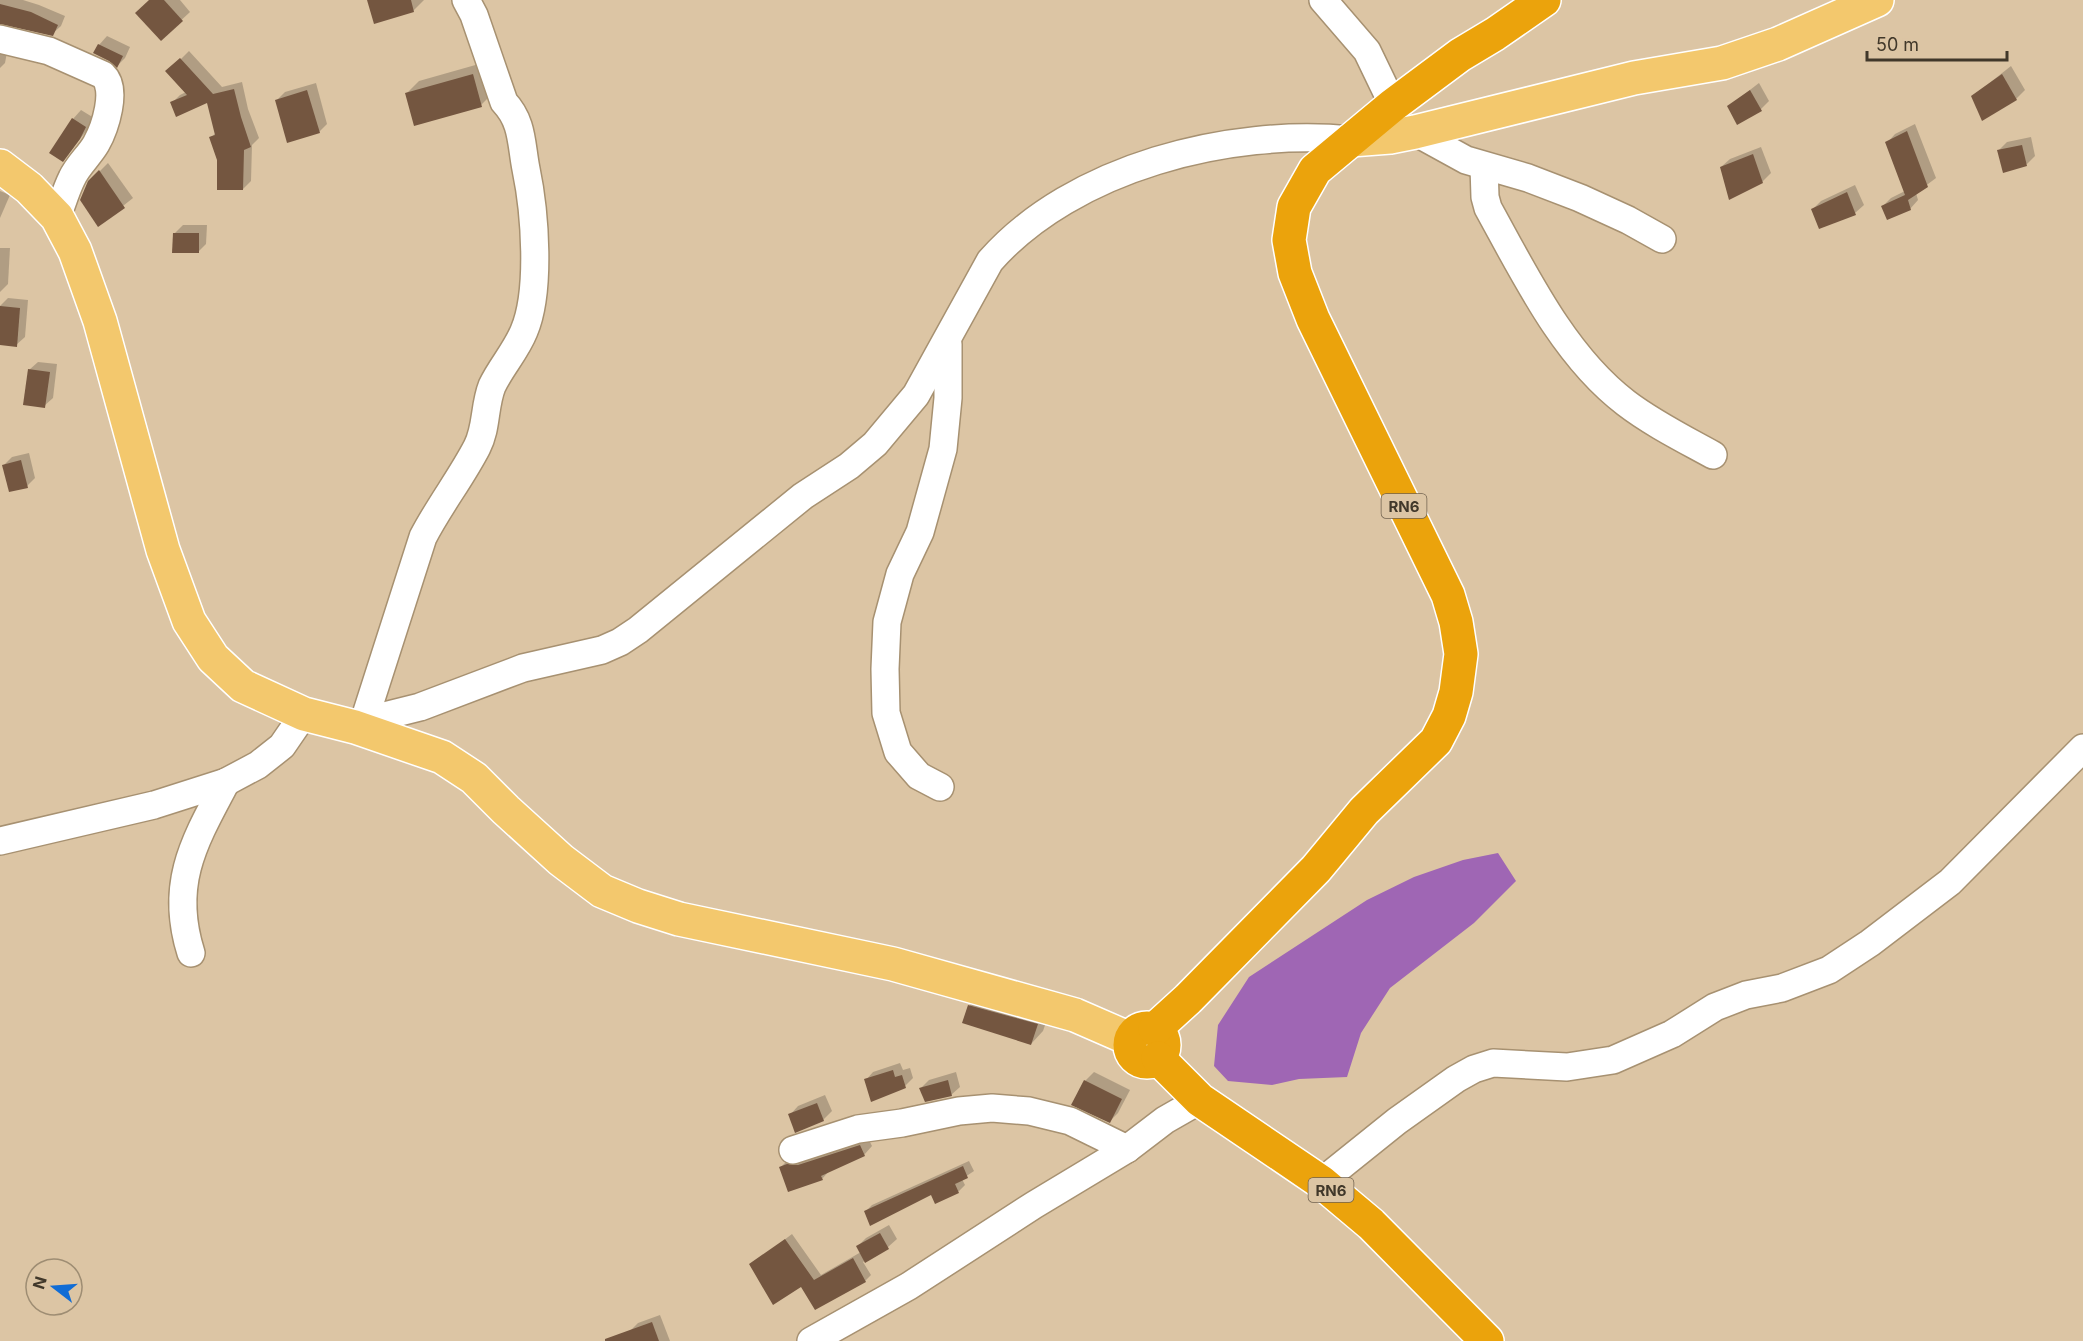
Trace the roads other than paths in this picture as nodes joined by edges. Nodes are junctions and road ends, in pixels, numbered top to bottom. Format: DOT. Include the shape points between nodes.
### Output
graph roads {
  1 [pos="466,0"];
  2 [pos="1323,0"];
  3 [pos="1544,0"];
  4 [pos="1877,0"];
  5 [pos="0,39"];
  6 [pos="1393,105"];
  7 [pos="1415,132"];
  8 [pos="1351,140"];
  9 [pos="0,166"];
  10 [pos="1484,166"];
  11 [pos="57,217"];
  12 [pos="1662,239"];
  13 [pos="948,340"];
  14 [pos="1713,455"];
  15 [pos="304,714"];
  16 [pos="360,724"];
  17 [pos="2083,748"];
  18 [pos="226,782"];
  19 [pos="940,787"];
  20 [pos="0,841"];
  21 [pos="191,953"];
  22 [pos="1148,1042"];
  23 [pos="1200,1100"];
  24 [pos="1127,1149"];
  25 [pos="793,1150"];
  26 [pos="1321,1182"];
  27 [pos="811,1341"];
  28 [pos="1487,1341"];
  1 -- 16 [label="street" via="501,94 520,126 534,220 531,311 516,347 493,383 477,448 423,537"];
  2 -- 6 [label="street" via="1367,51"];
  3 -- 6 [label="highway, RN6"];
  4 -- 7 [label="main road" via="1778,44 1722,63 1634,78"];
  5 -- 11 [label="street" via="49,51 108,80 111,91 103,129 72,177"];
  6 -- 8 [label="highway, RN6"];
  7 -- 8 [label="main road"];
  7 -- 10 [label="street"];
  8 -- 13 [label="street" via="1289,137 1210,147 1137,166 1087,188 1040,217 1000,250 981,276"];
  8 -- 22 [label="highway, RN6" via="1315,170 1294,207 1289,240 1295,273 1313,319 1448,595 1461,654 1456,692 1436,741 1364,811 1316,869"];
  9 -- 11 [label="main road"];
  10 -- 12 [label="street" via="1580,198"];
  10 -- 14 [label="street" via="1488,208 1538,298 1579,356 1626,403"];
  11 -- 15 [label="main road" via="75,251 100,321 163,550 189,621 213,658 243,686"];
  13 -- 16 [label="street" via="916,395 875,444 803,496 620,642 602,650 523,668 420,707"];
  13 -- 19 [label="street" via="943,449 920,532 900,574 887,622 885,669 885,713 898,752 920,776"];
  15 -- 16 [label="main road"];
  15 -- 18 [label="street" via="282,746 258,765"];
  16 -- 22 [label="main road" via="442,757 474,778 561,860 602,891 638,906 679,919 893,964 1075,1015"];
  17 -- 26 [label="street" via="1950,882 1828,970 1714,1007 1672,1034 1613,1060 1567,1067 1493,1063 1474,1070 1397,1121"];
  18 -- 20 [label="street" via="154,805"];
  18 -- 21 [label="street" via="184,876 184,930"];
  22 -- 23 [label="highway, RN6"];
  23 -- 24 [label="street"];
  23 -- 26 [label="highway, RN6"];
  24 -- 25 [label="street" via="1070,1121 992,1108 858,1129"];
  24 -- 27 [label="street" via="909,1286"];
  26 -- 28 [label="highway, RN6" via="1371,1224"];
}
